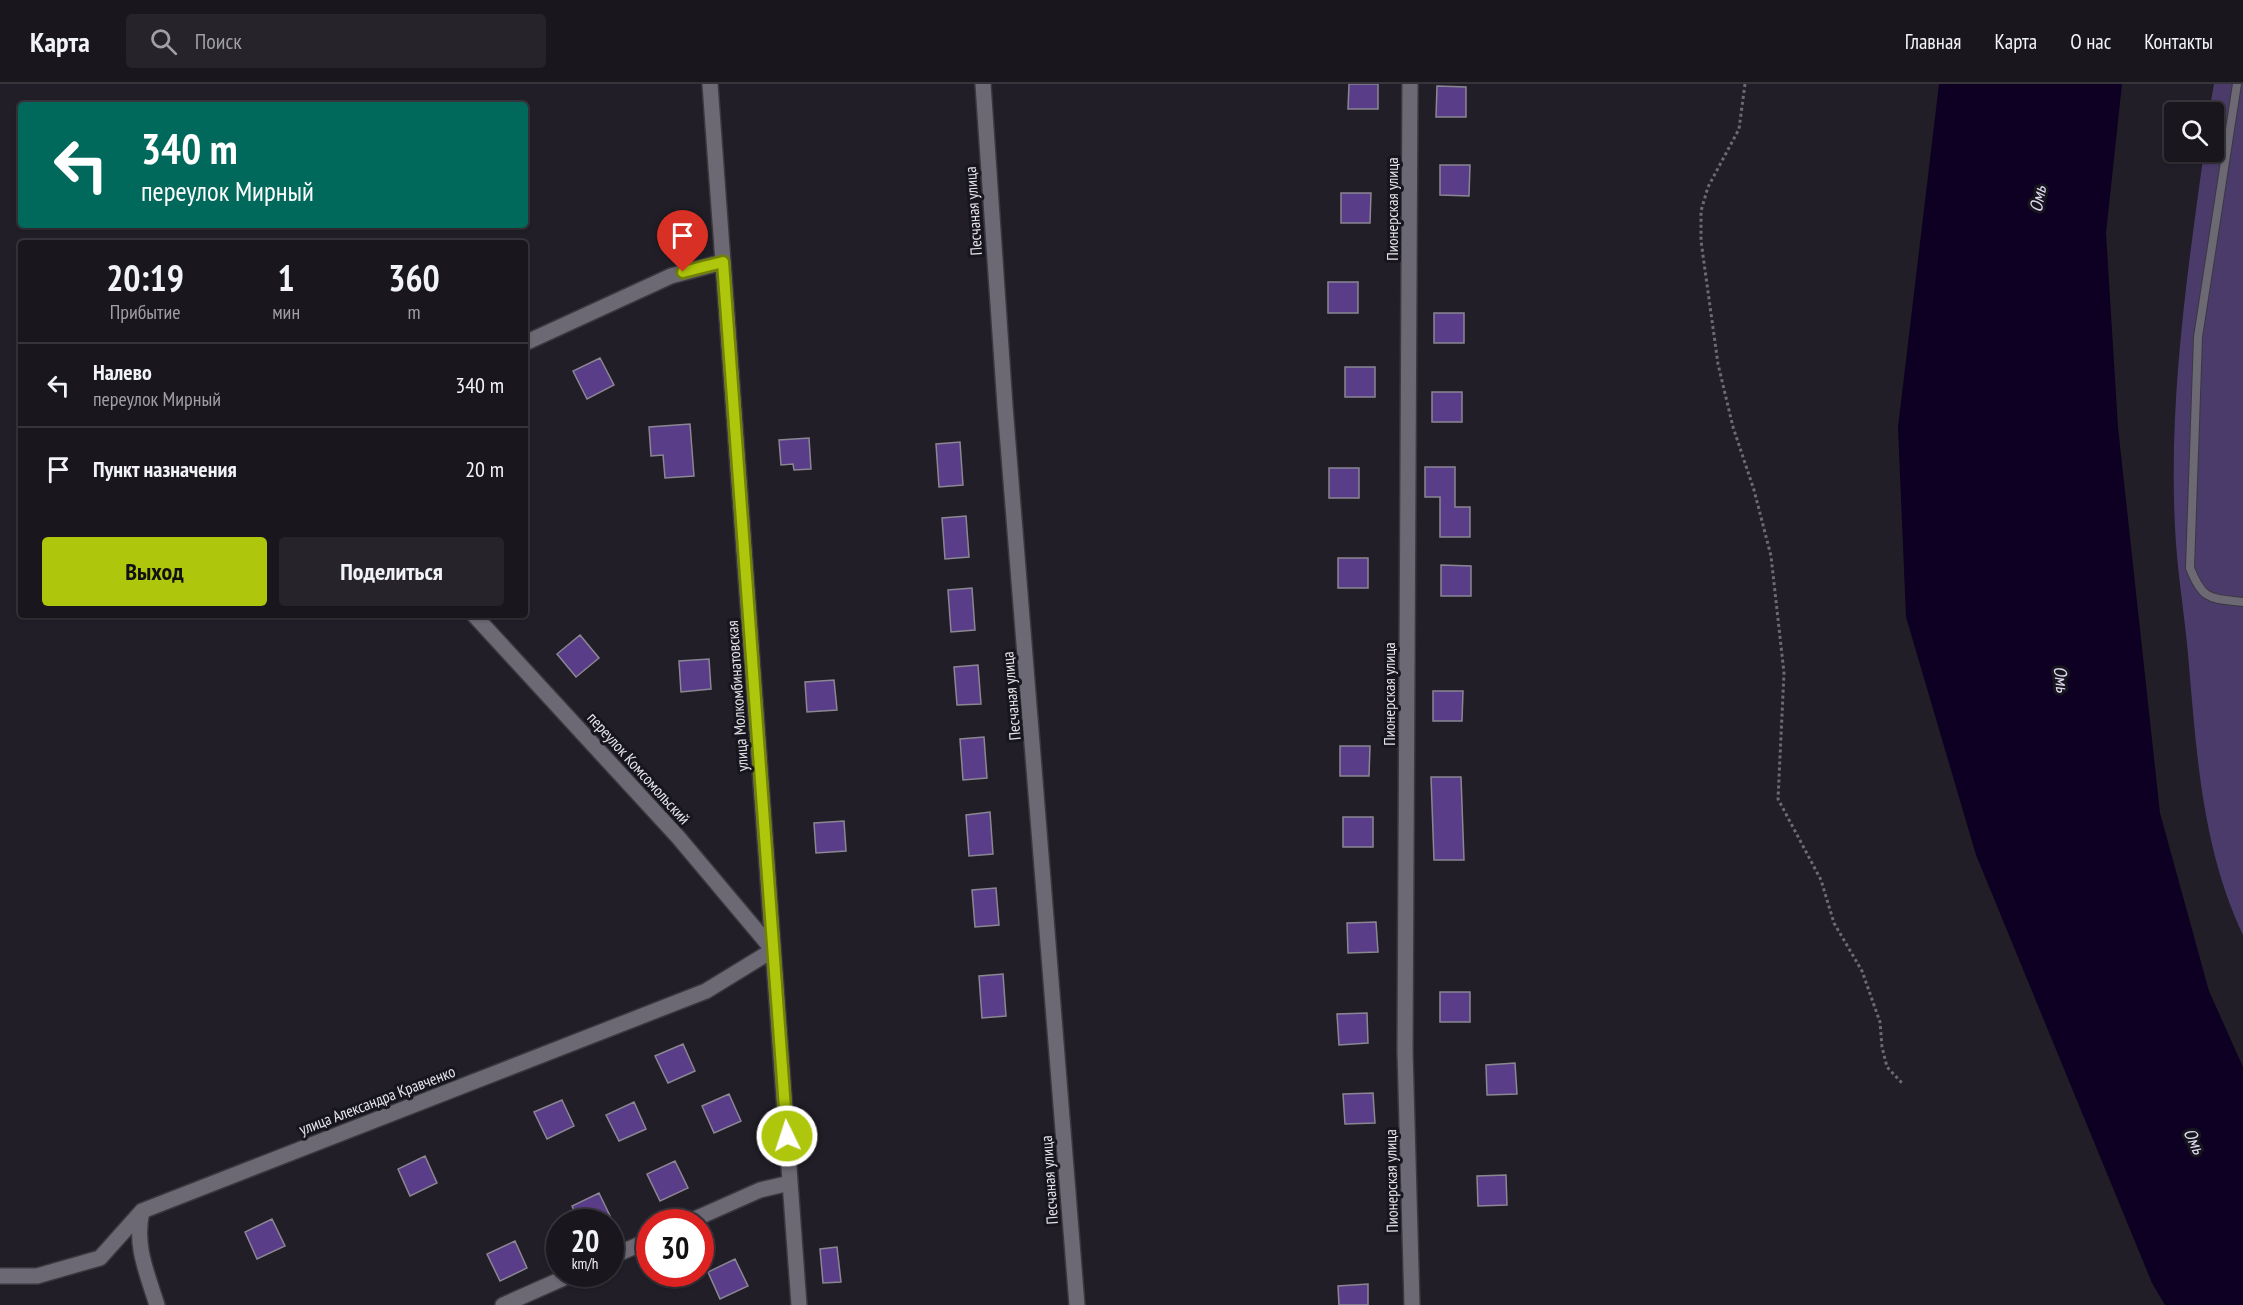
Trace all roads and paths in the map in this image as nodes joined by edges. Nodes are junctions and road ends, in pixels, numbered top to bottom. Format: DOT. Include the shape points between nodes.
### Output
graph roads {
  1 [pos="710,84"];
  2 [pos="983,84"];
  3 [pos="1410,84"];
  4 [pos="1745,84"];
  5 [pos="2237,84"];
  6 [pos="723,262"];
  7 [pos="528,342"];
  8 [pos="2243,602"];
  9 [pos="477,618"];
  10 [pos="773,950"];
  11 [pos="1902,1083"];
  12 [pos="790,1183"];
  13 [pos="714,1210"];
  14 [pos="142,1211"];
  15 [pos="0,1276"];
  16 [pos="546,1286"];
  17 [pos="157,1305"];
  18 [pos="503,1305"];
  19 [pos="799,1305"];
  20 [pos="1077,1305"];
  21 [pos="1412,1305"];
  1 -- 6 [label="street, улица Молкомбинатовская"];
  2 -- 20 [label="street, Песчаная улица"];
  3 -- 21 [label="street, Пионерская улица" via="1405,1051"];
  4 -- 11 [label="path" via="1739,129 1708,187 1701,211 1701,241 1718,364 1771,555 1784,673 1778,799 1821,880 1834,923 1862,971 1880,1022 1887,1067"];
  5 -- 8 [label="lane" via="2198,337 2190,568 2199,589 2209,598"];
  6 -- 7 [label="street" via="671,276"];
  6 -- 10 [label="street, улица Молкомбинатовская"];
  9 -- 10 [label="street, переулок Комсомольский" via="678,837"];
  10 -- 12 [label="street, улица Молкомбинатовская"];
  10 -- 14 [label="street, улица Александра Кравченко" via="706,991"];
  12 -- 13 [label="street" via="760,1190"];
  12 -- 19 [label="street, улица Молкомбинатовская"];
  14 -- 15 [label="street, улица Александра Кравченко" via="100,1258 37,1276"];
  14 -- 17 [label="street" via="139,1248"];
  16 -- 18 [label="street"];
}
